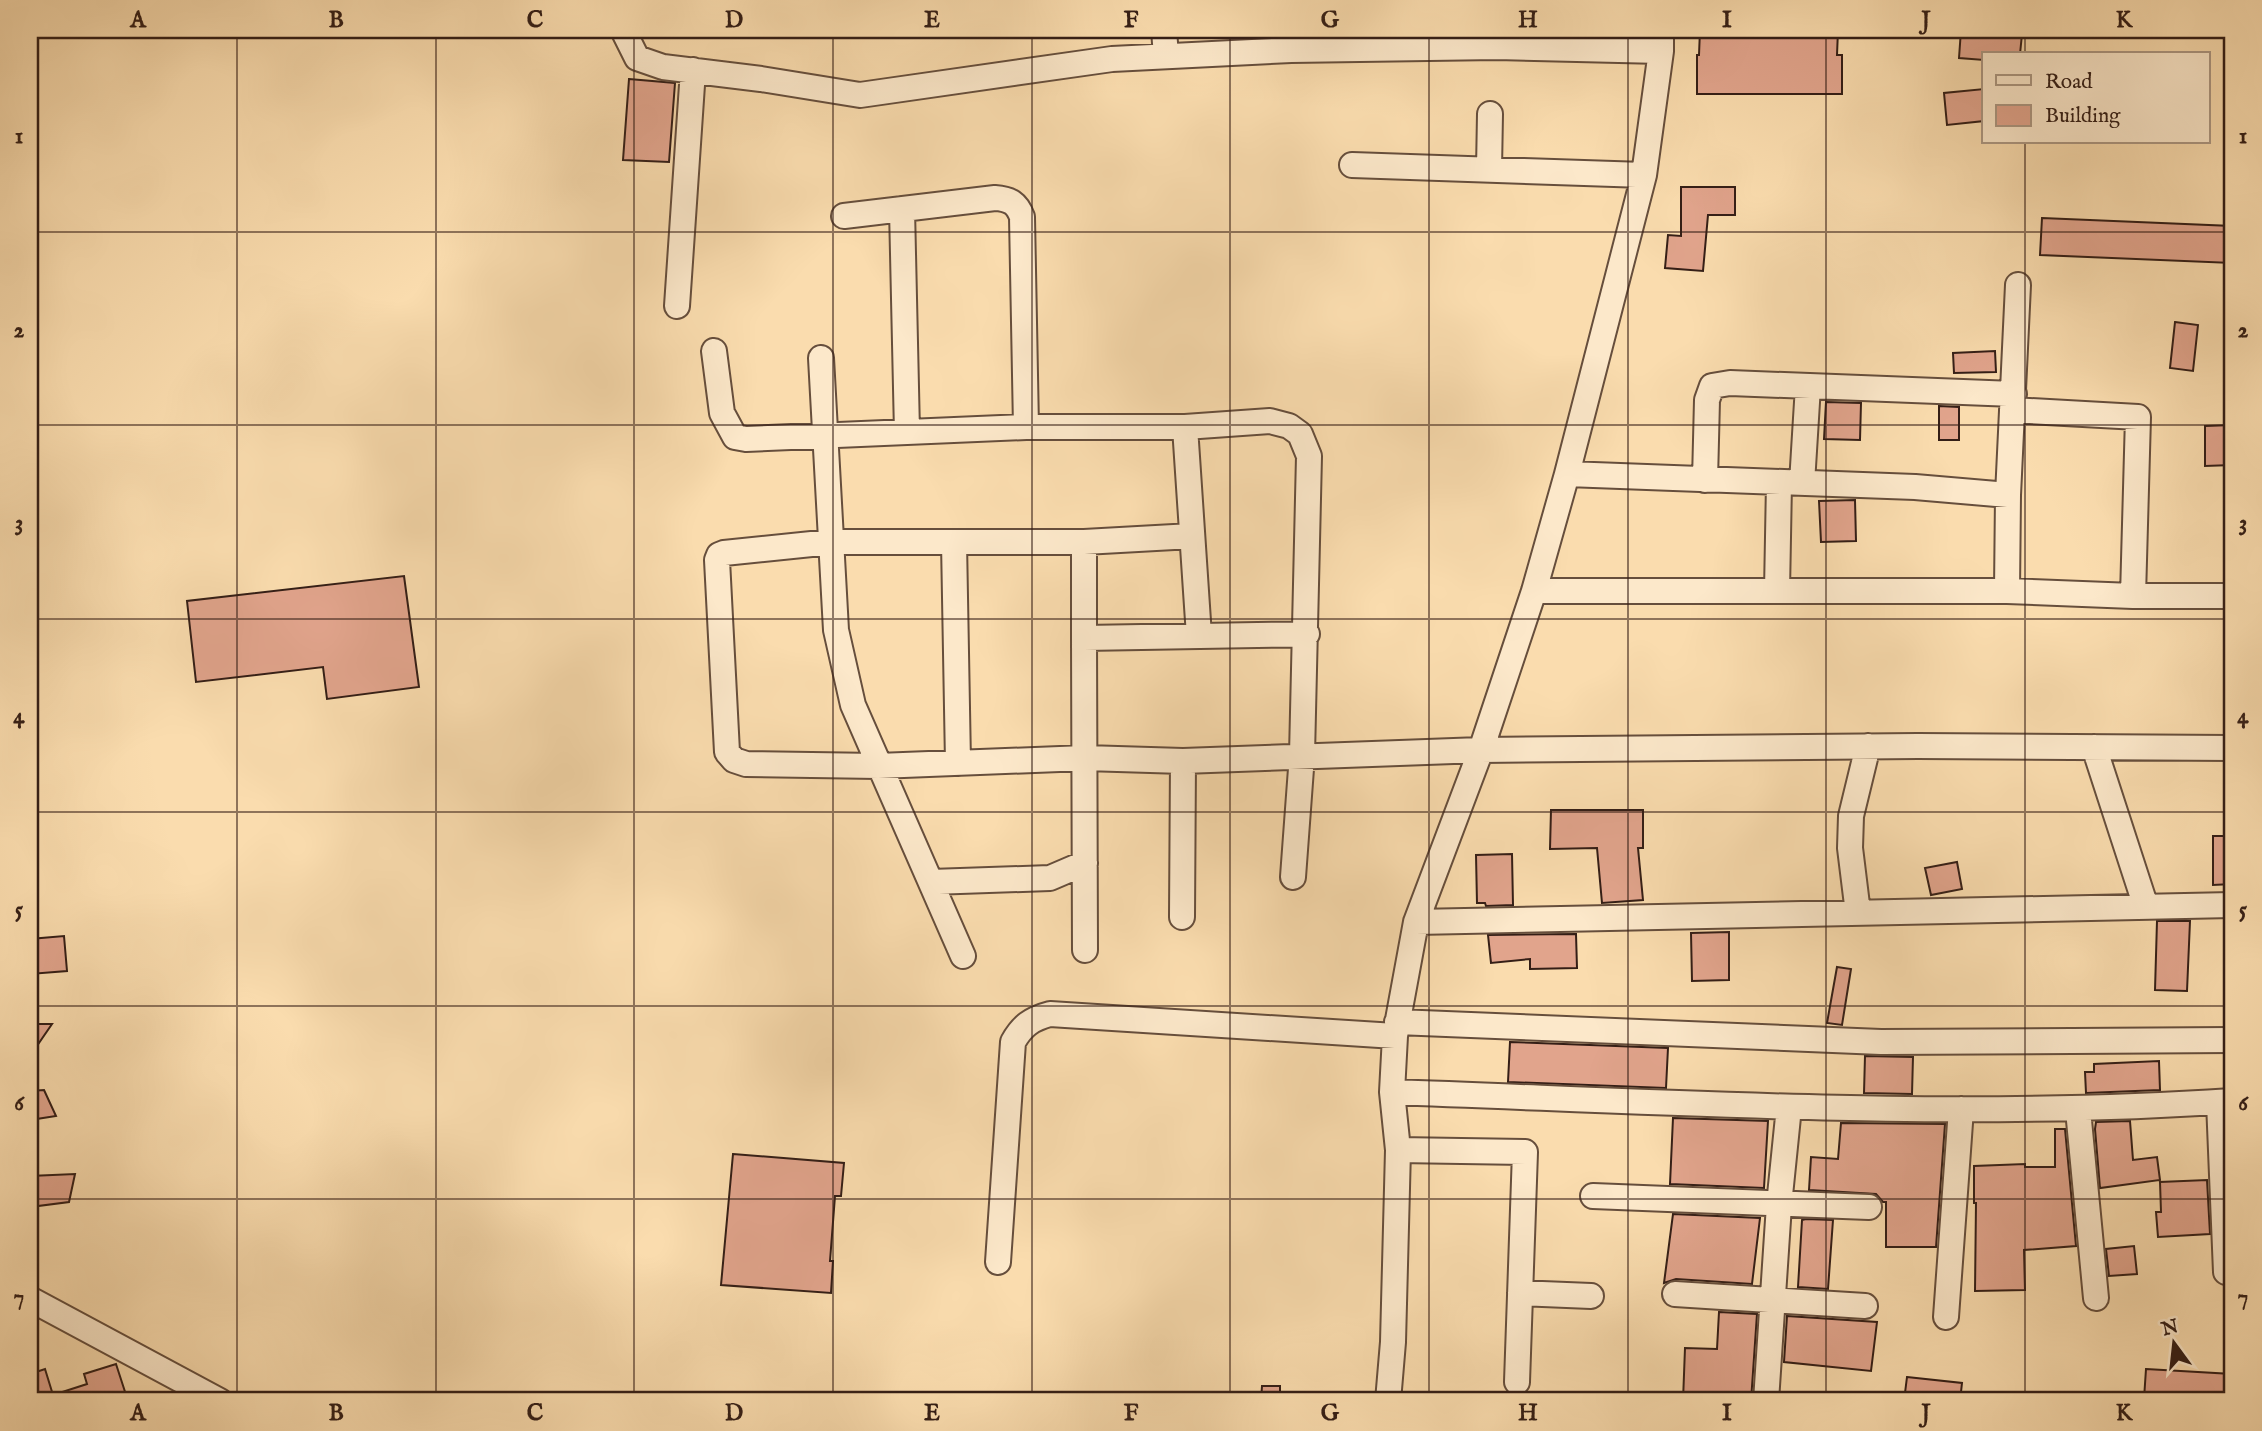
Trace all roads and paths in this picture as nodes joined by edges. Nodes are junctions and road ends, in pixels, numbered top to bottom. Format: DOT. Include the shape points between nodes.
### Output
graph roads {
  1 [pos="623,30"];
  2 [pos="1164,30"];
  3 [pos="1497,38"];
  4 [pos="1661,41"];
  5 [pos="1166,56"];
  6 [pos="693,70"];
  7 [pos="1490,114"];
  8 [pos="1352,165"];
  9 [pos="1489,169"];
  10 [pos="1644,175"];
  11 [pos="902,209"];
  12 [pos="844,215"];
  13 [pos="2018,285"];
  14 [pos="677,306"];
  15 [pos="715,352"];
  16 [pos="821,358"];
  17 [pos="1808,386"];
  18 [pos="2013,402"];
  19 [pos="1026,427"];
  20 [pos="1185,427"];
  21 [pos="907,432"];
  22 [pos="824,435"];
  23 [pos="1567,474"];
  24 [pos="1705,480"];
  25 [pos="1790,483"];
  26 [pos="2008,495"];
  27 [pos="1192,536"];
  28 [pos="831,542"];
  29 [pos="954,542"];
  30 [pos="1084,542"];
  31 [pos="1534,591"];
  32 [pos="1777,591"];
  33 [pos="2007,591"];
  34 [pos="2133,596"];
  35 [pos="2232,596"];
  36 [pos="1307,634"];
  37 [pos="1199,636"];
  38 [pos="1084,638"];
  39 [pos="1868,746"];
  40 [pos="2094,747"];
  41 [pos="2232,748"];
  42 [pos="1481,750"];
  43 [pos="1302,755"];
  44 [pos="1085,758"];
  45 [pos="1183,761"];
  46 [pos="958,763"];
  47 [pos="878,766"];
  48 [pos="1085,863"];
  49 [pos="1293,877"];
  50 [pos="931,883"];
  51 [pos="2232,905"];
  52 [pos="2146,907"];
  53 [pos="1858,913"];
  54 [pos="1182,917"];
  55 [pos="1416,922"];
  56 [pos="1085,950"];
  57 [pos="963,956"];
  58 [pos="1396,1029"];
  59 [pos="2232,1040"];
  60 [pos="1392,1092"];
  61 [pos="2226,1102"];
  62 [pos="1789,1107"];
  63 [pos="1961,1109"];
  64 [pos="2078,1110"];
  65 [pos="1398,1150"];
  66 [pos="1593,1196"];
  67 [pos="1779,1205"];
  68 [pos="1869,1207"];
  69 [pos="998,1262"];
  70 [pos="2226,1272"];
  71 [pos="1520,1293"];
  72 [pos="1675,1294"];
  73 [pos="1591,1296"];
  74 [pos="30,1298"];
  75 [pos="2096,1298"];
  76 [pos="1774,1299"];
  77 [pos="1865,1306"];
  78 [pos="1946,1317"];
  79 [pos="1517,1381"];
  80 [pos="220,1401"];
  81 [pos="1388,1401"];
  82 [pos="1766,1401"];
  1 -- 6 [label="street" via="637,58"];
  2 -- 5 [label="street"];
  3 -- 4 [label="street"];
  3 -- 5 [label="street"];
  4 -- 10 [label="street"];
  5 -- 6 [label="street" via="1112,59 860,95"];
  6 -- 14 [label="street"];
  7 -- 9 [label="street"];
  8 -- 9 [label="street"];
  9 -- 10 [label="street"];
  10 -- 23 [label="street"];
  11 -- 12 [label="street"];
  11 -- 19 [label="street" via="995,198 1018,206"];
  11 -- 21 [label="street"];
  13 -- 18 [label="street"];
  15 -- 22 [label="street" via="722,413 735,436"];
  16 -- 22 [label="street"];
  17 -- 18 [label="street"];
  17 -- 24 [label="street" via="1712,386 1707,400"];
  17 -- 25 [label="street"];
  18 -- 26 [label="street"];
  18 -- 34 [label="street" via="2138,417"];
  19 -- 20 [label="street"];
  19 -- 21 [label="street"];
  20 -- 27 [label="street"];
  20 -- 36 [label="street" via="1270,421 1300,434 1310,456"];
  21 -- 22 [label="street"];
  22 -- 28 [label="street"];
  23 -- 24 [label="street"];
  23 -- 31 [label="street"];
  24 -- 25 [label="street"];
  25 -- 26 [label="street"];
  25 -- 32 [label="street"];
  26 -- 33 [label="street"];
  27 -- 30 [label="street"];
  27 -- 37 [label="street"];
  28 -- 29 [label="street"];
  28 -- 47 [label="street" via="835,630 853,705"];
  28 -- 47 [label="street" via="719,555 727,752 746,764"];
  29 -- 30 [label="street"];
  29 -- 46 [label="street"];
  30 -- 38 [label="street"];
  31 -- 32 [label="street"];
  31 -- 42 [label="street"];
  32 -- 33 [label="street"];
  33 -- 34 [label="street"];
  34 -- 35 [label="street"];
  36 -- 37 [label="street"];
  36 -- 43 [label="street"];
  37 -- 38 [label="street"];
  38 -- 44 [label="street"];
  39 -- 40 [label="street"];
  39 -- 42 [label="street"];
  39 -- 53 [label="street" via="1851,816"];
  40 -- 41 [label="street"];
  40 -- 52 [label="street"];
  42 -- 43 [label="street"];
  42 -- 55 [label="street"];
  43 -- 45 [label="street"];
  43 -- 49 [label="street"];
  44 -- 45 [label="street"];
  44 -- 46 [label="street"];
  44 -- 48 [label="street"];
  45 -- 54 [label="street"];
  46 -- 47 [label="street"];
  47 -- 50 [label="street"];
  48 -- 50 [label="street" via="1050,878"];
  48 -- 56 [label="street"];
  50 -- 57 [label="street"];
  51 -- 52 [label="street"];
  52 -- 53 [label="street"];
  53 -- 55 [label="street"];
  55 -- 58 [label="street"];
  58 -- 59 [label="street" via="1881,1042"];
  58 -- 60 [label="street"];
  58 -- 69 [label="street" via="1050,1014 1034,1018 1013,1042"];
  60 -- 62 [label="street"];
  60 -- 65 [label="street"];
  61 -- 64 [label="street"];
  61 -- 70 [label="street"];
  62 -- 63 [label="street"];
  62 -- 67 [label="street"];
  63 -- 64 [label="street"];
  63 -- 78 [label="street"];
  64 -- 75 [label="street"];
  65 -- 71 [label="street" via="1525,1152"];
  65 -- 81 [label="street"];
  66 -- 67 [label="street"];
  67 -- 68 [label="street"];
  67 -- 76 [label="street"];
  71 -- 73 [label="street"];
  71 -- 79 [label="street"];
  72 -- 76 [label="street"];
  74 -- 80 [label="street"];
  76 -- 77 [label="street"];
  76 -- 82 [label="street"];
}
